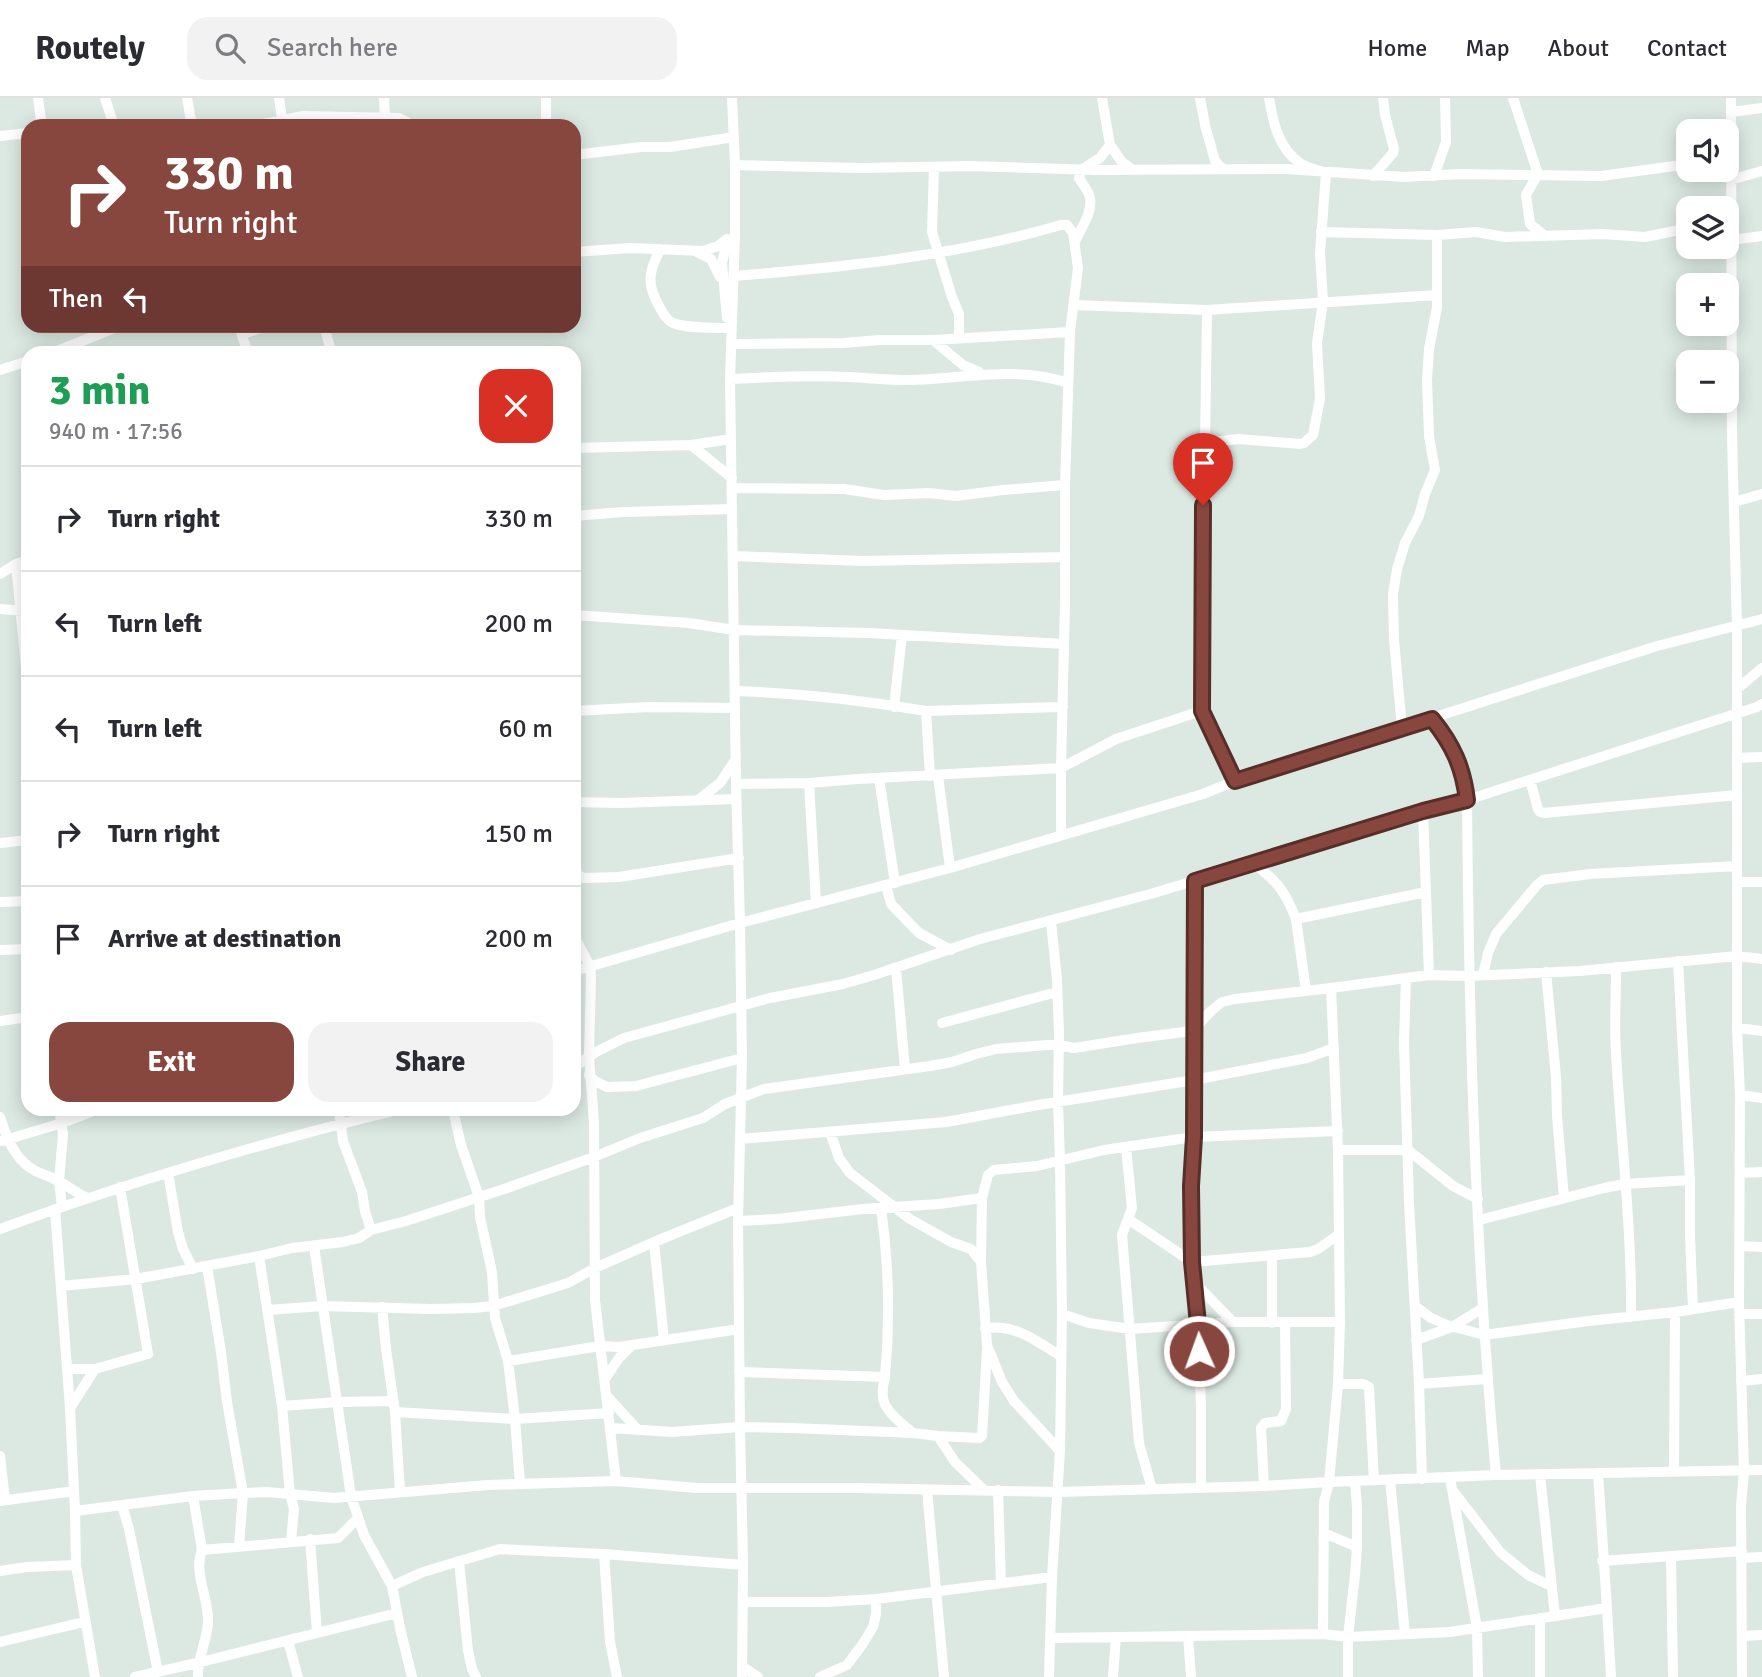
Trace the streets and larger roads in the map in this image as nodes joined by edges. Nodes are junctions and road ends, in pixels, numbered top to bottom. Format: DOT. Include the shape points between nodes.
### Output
graph roads {
  1 [pos="38,98"];
  2 [pos="105,98"];
  3 [pos="187,98"];
  4 [pos="278,98"];
  5 [pos="384,98"];
  6 [pos="547,98"];
  7 [pos="732,98"];
  8 [pos="1102,98"];
  9 [pos="1200,98"];
  10 [pos="1269,98"];
  11 [pos="1383,98"];
  12 [pos="1445,98"];
  13 [pos="1513,98"];
  14 [pos="1731,98"];
  15 [pos="1762,107"];
  16 [pos="1731,112"];
  17 [pos="385,118"];
  18 [pos="41,119"];
  19 [pos="112,119"];
  20 [pos="191,119"];
  21 [pos="282,119"];
  22 [pos="294,119"];
  23 [pos="401,119"];
  24 [pos="546,119"];
  25 [pos="1731,119"];
  26 [pos="21,134"];
  27 [pos="0,136"];
  28 [pos="734,137"];
  29 [pos="1110,145"];
  30 [pos="581,154"];
  31 [pos="735,165"];
  32 [pos="1215,166"];
  33 [pos="1676,166"];
  34 [pos="934,167"];
  35 [pos="1081,170"];
  36 [pos="1133,170"];
  37 [pos="1762,171"];
  38 [pos="1326,173"];
  39 [pos="1538,174"];
  40 [pos="1373,176"];
  41 [pos="1434,176"];
  42 [pos="1739,178"];
  43 [pos="735,219"];
  44 [pos="1676,231"];
  45 [pos="1321,232"];
  46 [pos="1437,235"];
  47 [pos="1545,236"];
  48 [pos="1762,236"];
  49 [pos="727,239"];
  50 [pos="1739,239"];
  51 [pos="1074,242"];
  52 [pos="660,249"];
  53 [pos="581,252"];
  54 [pos="697,252"];
  55 [pos="939,253"];
  56 [pos="1731,259"];
  57 [pos="734,276"];
  58 [pos="722,279"];
  59 [pos="1437,295"];
  60 [pos="1323,301"];
  61 [pos="1074,305"];
  62 [pos="1207,310"];
  63 [pos="1070,332"];
  64 [pos="102,333"];
  65 [pos="730,337"];
  66 [pos="959,338"];
  67 [pos="933,340"];
  68 [pos="70,346"];
  69 [pos="21,363"];
  70 [pos="0,370"];
  71 [pos="981,373"];
  72 [pos="730,379"];
  73 [pos="1068,383"];
  74 [pos="731,439"];
  75 [pos="1206,443"];
  76 [pos="691,445"];
  77 [pos="581,448"];
  78 [pos="732,483"];
  79 [pos="1065,485"];
  80 [pos="1762,494"];
  81 [pos="1734,502"];
  82 [pos="732,509"];
  83 [pos="581,515"];
  84 [pos="733,556"];
  85 [pos="1065,557"];
  86 [pos="21,563"];
  87 [pos="16,565"];
  88 [pos="0,574"];
  89 [pos="21,591"];
  90 [pos="0,609"];
  91 [pos="21,611"];
  92 [pos="581,615"];
  93 [pos="1762,619"];
  94 [pos="1737,626"];
  95 [pos="734,630"];
  96 [pos="902,635"];
  97 [pos="1065,643"];
  98 [pos="1762,668"];
  99 [pos="1737,689"];
  100 [pos="735,691"];
  101 [pos="1762,704"];
  102 [pos="894,707"];
  103 [pos="1063,707"];
  104 [pos="735,708"];
  105 [pos="581,711"];
  106 [pos="926,711"];
  107 [pos="1202,711"];
  108 [pos="1737,713"];
  109 [pos="1432,719"];
  110 [pos="1402,728"];
  111 [pos="1762,757"];
  112 [pos="1737,758"];
  113 [pos="736,760"];
  114 [pos="1061,768"];
  115 [pos="934,776"];
  116 [pos="879,778"];
  117 [pos="1530,780"];
  118 [pos="1235,781"];
  119 [pos="809,783"];
  120 [pos="736,784"];
  121 [pos="1737,795"];
  122 [pos="736,799"];
  123 [pos="698,800"];
  124 [pos="1467,800"];
  125 [pos="581,802"];
  126 [pos="1423,811"];
  127 [pos="1061,835"];
  128 [pos="21,840"];
  129 [pos="0,844"];
  130 [pos="738,858"];
  131 [pos="1253,863"];
  132 [pos="1737,866"];
  133 [pos="950,868"];
  134 [pos="581,877"];
  135 [pos="1195,881"];
  136 [pos="1737,882"];
  137 [pos="1762,882"];
  138 [pos="890,884"];
  139 [pos="1426,892"];
  140 [pos="21,901"];
  141 [pos="0,902"];
  142 [pos="816,904"];
  143 [pos="1296,919"];
  144 [pos="1051,922"];
  145 [pos="740,923"];
  146 [pos="21,949"];
  147 [pos="581,949"];
  148 [pos="0,950"];
  149 [pos="951,950"];
  150 [pos="1737,956"];
  151 [pos="1762,959"];
  152 [pos="1678,961"];
  153 [pos="590,966"];
  154 [pos="1616,967"];
  155 [pos="896,968"];
  156 [pos="581,969"];
  157 [pos="1546,972"];
  158 [pos="1429,975"];
  159 [pos="1483,975"];
  160 [pos="1468,976"];
  161 [pos="1406,978"];
  162 [pos="1331,988"];
  163 [pos="1306,991"];
  164 [pos="1057,992"];
  165 [pos="740,1006"];
  166 [pos="21,1018"];
  167 [pos="0,1021"];
  168 [pos="942,1023"];
  169 [pos="1737,1028"];
  170 [pos="1194,1029"];
  171 [pos="1762,1031"];
  172 [pos="1059,1045"];
  173 [pos="1334,1048"];
  174 [pos="589,1056"];
  175 [pos="742,1058"];
  176 [pos="581,1062"];
  177 [pos="905,1069"];
  178 [pos="581,1070"];
  179 [pos="590,1076"];
  180 [pos="1194,1080"];
  181 [pos="1740,1095"];
  182 [pos="741,1096"];
  183 [pos="1762,1098"];
  184 [pos="1058,1103"];
  185 [pos="60,1116"];
  186 [pos="79,1116"];
  187 [pos="340,1116"];
  188 [pos="370,1116"];
  189 [pos="454,1116"];
  190 [pos="0,1117"];
  191 [pos="62,1122"];
  192 [pos="342,1122"];
  193 [pos="1338,1131"];
  194 [pos="830,1132"];
  195 [pos="1194,1137"];
  196 [pos="740,1139"];
  197 [pos="3,1140"];
  198 [pos="1126,1147"];
  199 [pos="1338,1150"];
  200 [pos="1408,1150"];
  201 [pos="594,1157"];
  202 [pos="1060,1161"];
  203 [pos="1762,1172"];
  204 [pos="167,1173"];
  205 [pos="1740,1173"];
  206 [pos="1690,1180"];
  207 [pos="59,1181"];
  208 [pos="1625,1184"];
  209 [pos="120,1187"];
  210 [pos="480,1197"];
  211 [pos="87,1198"];
  212 [pos="982,1198"];
  213 [pos="1564,1198"];
  214 [pos="1478,1199"];
  215 [pos="956,1201"];
  216 [pos="894,1207"];
  217 [pos="58,1208"];
  218 [pos="738,1208"];
  219 [pos="881,1208"];
  220 [pos="981,1218"];
  221 [pos="1128,1219"];
  222 [pos="1479,1220"];
  223 [pos="738,1221"];
  224 [pos="0,1228"];
  225 [pos="372,1230"];
  226 [pos="1339,1235"];
  227 [pos="654,1242"];
  228 [pos="1740,1246"];
  229 [pos="314,1247"];
  230 [pos="1762,1247"];
  231 [pos="1272,1255"];
  232 [pos="259,1256"];
  233 [pos="981,1262"];
  234 [pos="1192,1262"];
  235 [pos="207,1266"];
  236 [pos="595,1268"];
  237 [pos="193,1269"];
  238 [pos="136,1279"];
  239 [pos="1193,1281"];
  240 [pos="61,1286"];
  241 [pos="322,1306"];
  242 [pos="494,1306"];
  243 [pos="1415,1306"];
  244 [pos="382,1307"];
  245 [pos="1483,1308"];
  246 [pos="1739,1308"];
  247 [pos="1693,1309"];
  248 [pos="268,1310"];
  249 [pos="1675,1312"];
  250 [pos="1062,1314"];
  251 [pos="1762,1314"];
  252 [pos="1631,1317"];
  253 [pos="1233,1322"];
  254 [pos="1285,1322"];
  255 [pos="1339,1322"];
  256 [pos="1272,1323"];
  257 [pos="1198,1324"];
  258 [pos="1452,1327"];
  259 [pos="985,1328"];
  260 [pos="739,1329"];
  261 [pos="1130,1329"];
  262 [pos="1484,1335"];
  263 [pos="664,1340"];
  264 [pos="1416,1340"];
  265 [pos="632,1345"];
  266 [pos="987,1345"];
  267 [pos="600,1346"];
  268 [pos="1061,1356"];
  269 [pos="508,1361"];
  270 [pos="68,1369"];
  271 [pos="95,1369"];
  272 [pos="739,1372"];
  273 [pos="885,1377"];
  274 [pos="605,1379"];
  275 [pos="1487,1379"];
  276 [pos="1762,1379"];
  277 [pos="1741,1381"];
  278 [pos="1338,1384"];
  279 [pos="1419,1384"];
  280 [pos="607,1396"];
  281 [pos="338,1402"];
  282 [pos="282,1406"];
  283 [pos="394,1407"];
  284 [pos="70,1408"];
  285 [pos="609,1413"];
  286 [pos="515,1419"];
  287 [pos="740,1427"];
  288 [pos="611,1428"];
  289 [pos="638,1430"];
  290 [pos="913,1433"];
  291 [pos="938,1436"];
  292 [pos="1060,1451"];
  293 [pos="0,1456"];
  294 [pos="1762,1470"];
  295 [pos="1674,1471"];
  296 [pos="1744,1471"];
  297 [pos="1598,1473"];
  298 [pos="1496,1475"];
  299 [pos="1540,1475"];
  300 [pos="1451,1478"];
  301 [pos="1422,1479"];
  302 [pos="1374,1480"];
  303 [pos="1390,1480"];
  304 [pos="1355,1481"];
  305 [pos="616,1482"];
  306 [pos="1329,1482"];
  307 [pos="520,1484"];
  308 [pos="1264,1486"];
  309 [pos="1201,1487"];
  310 [pos="742,1488"];
  311 [pos="1152,1489"];
  312 [pos="927,1490"];
  313 [pos="984,1490"];
  314 [pos="998,1490"];
  315 [pos="1452,1490"];
  316 [pos="74,1491"];
  317 [pos="400,1492"];
  318 [pos="1058,1492"];
  319 [pos="243,1493"];
  320 [pos="290,1494"];
  321 [pos="193,1496"];
  322 [pos="351,1496"];
  323 [pos="2,1501"];
  324 [pos="122,1505"];
  325 [pos="75,1511"];
  326 [pos="358,1518"];
  327 [pos="1324,1533"];
  328 [pos="310,1539"];
  329 [pos="291,1541"];
  330 [pos="239,1546"];
  331 [pos="1356,1547"];
  332 [pos="202,1550"];
  333 [pos="604,1554"];
  334 [pos="1742,1554"];
  335 [pos="1671,1557"];
  336 [pos="1762,1557"];
  337 [pos="459,1561"];
  338 [pos="1602,1561"];
  339 [pos="76,1565"];
  340 [pos="743,1565"];
  341 [pos="0,1571"];
  342 [pos="1052,1577"];
  343 [pos="1001,1583"];
  344 [pos="392,1586"];
  345 [pos="1552,1586"];
  346 [pos="936,1592"];
  347 [pos="876,1599"];
  348 [pos="743,1602"];
  349 [pos="1607,1608"];
  350 [pos="397,1613"];
  351 [pos="1555,1616"];
  352 [pos="1540,1618"];
  353 [pos="85,1622"];
  354 [pos="1476,1628"];
  355 [pos="317,1633"];
  356 [pos="1323,1634"];
  357 [pos="1405,1634"];
  358 [pos="1762,1635"];
  359 [pos="1188,1636"];
  360 [pos="1742,1636"];
  361 [pos="1116,1637"];
  362 [pos="1349,1637"];
  363 [pos="1051,1638"];
  364 [pos="288,1640"];
  365 [pos="0,1642"];
  366 [pos="197,1663"];
  367 [pos="158,1672"];
  368 [pos="742,1672"];
  369 [pos="95,1677"];
  370 [pos="135,1677"];
  371 [pos="198,1677"];
  372 [pos="298,1677"];
  373 [pos="412,1677"];
  374 [pos="476,1677"];
  375 [pos="617,1677"];
  376 [pos="758,1677"];
  377 [pos="820,1677"];
  378 [pos="944,1677"];
  379 [pos="1049,1677"];
  380 [pos="1113,1677"];
  381 [pos="1191,1677"];
  382 [pos="1348,1677"];
  383 [pos="1478,1677"];
  384 [pos="1540,1677"];
  385 [pos="1611,1677"];
  386 [pos="1673,1677"];
  387 [pos="1742,1677"];
  1 -- 18 [label="street"];
  2 -- 19 [label="street"];
  3 -- 20 [label="street"];
  4 -- 21 [label="street"];
  5 -- 17 [label="street"];
  6 -- 24 [label="street"];
  7 -- 28 [label="street"];
  8 -- 29 [label="street"];
  9 -- 32 [label="street"];
  10 -- 38 [label="street" via="1287,151 1301,164"];
  11 -- 40 [label="street" via="1394,149"];
  12 -- 41 [label="street" via="1446,142"];
  13 -- 39 [label="street"];
  14 -- 16 [label="street"];
  15 -- 16 [label="street"];
  16 -- 25 [label="street"];
  17 -- 22 [label="street"];
  17 -- 23 [label="street"];
  26 -- 27 [label="street"];
  28 -- 30 [label="street"];
  28 -- 31 [label="street"];
  29 -- 35 [label="street"];
  29 -- 36 [label="street"];
  31 -- 34 [label="street"];
  31 -- 43 [label="street"];
  32 -- 36 [label="street"];
  32 -- 38 [label="street"];
  33 -- 39 [label="street" via="1601,176"];
  34 -- 35 [label="street"];
  34 -- 55 [label="street" via="932,232"];
  35 -- 36 [label="street"];
  35 -- 51 [label="street" via="1079,178 1090,201"];
  37 -- 42 [label="street"];
  38 -- 40 [label="street"];
  38 -- 45 [label="street"];
  39 -- 41 [label="street"];
  39 -- 47 [label="street" via="1526,195 1530,224"];
  40 -- 41 [label="street"];
  43 -- 49 [label="street"];
  43 -- 57 [label="street"];
  44 -- 47 [label="street" via="1645,237"];
  45 -- 46 [label="street"];
  45 -- 60 [label="street"];
  46 -- 47 [label="street"];
  46 -- 59 [label="street"];
  48 -- 50 [label="street"];
  49 -- 54 [label="street"];
  49 -- 58 [label="street"];
  51 -- 55 [label="street" via="1070,228 1062,225"];
  51 -- 61 [label="street" via="1078,268"];
  52 -- 53 [label="street"];
  52 -- 54 [label="street"];
  52 -- 65 [label="street" via="650,284 669,321"];
  54 -- 58 [label="street" via="711,259"];
  55 -- 57 [label="street"];
  55 -- 66 [label="street" via="959,314"];
  56 -- 81 [label="street"];
  57 -- 65 [label="street"];
  58 -- 65 [label="street"];
  59 -- 60 [label="street"];
  59 -- 110 [label="street" via="1427,380 1435,470 1405,544 1393,594"];
  60 -- 62 [label="street"];
  60 -- 75 [label="street" via="1317,343 1320,399 1309,440 1291,445 1238,439"];
  61 -- 62 [label="street"];
  61 -- 63 [label="street"];
  62 -- 75 [label="street"];
  63 -- 66 [label="street"];
  63 -- 73 [label="street"];
  64 -- 68 [label="street"];
  65 -- 67 [label="street" via="843,343"];
  65 -- 72 [label="street"];
  66 -- 67 [label="street"];
  67 -- 71 [label="street" via="962,365"];
  69 -- 70 [label="street"];
  71 -- 72 [label="street" via="890,380 830,376"];
  71 -- 73 [label="street" via="1025,374"];
  72 -- 74 [label="street"];
  73 -- 79 [label="street"];
  74 -- 76 [label="street"];
  74 -- 78 [label="street"];
  75 -- 107 [label="street"];
  76 -- 77 [label="street"];
  76 -- 78 [label="street"];
  78 -- 79 [label="street" via="956,496"];
  78 -- 82 [label="street"];
  79 -- 85 [label="street"];
  80 -- 81 [label="street"];
  81 -- 94 [label="street"];
  82 -- 83 [label="street"];
  82 -- 84 [label="street"];
  84 -- 85 [label="street" via="852,561"];
  84 -- 95 [label="street"];
  85 -- 97 [label="street"];
  86 -- 87 [label="street"];
  87 -- 88 [label="street"];
  87 -- 89 [label="street"];
  90 -- 91 [label="street"];
  92 -- 95 [label="street" via="689,622"];
  93 -- 94 [label="street"];
  94 -- 99 [label="street"];
  94 -- 109 [label="street" via="1657,646"];
  95 -- 96 [label="street"];
  95 -- 100 [label="street"];
  96 -- 97 [label="street"];
  96 -- 102 [label="street"];
  97 -- 103 [label="street"];
  98 -- 99 [label="street"];
  99 -- 108 [label="street"];
  100 -- 102 [label="street" via="810,695"];
  100 -- 104 [label="street"];
  101 -- 108 [label="street"];
  102 -- 106 [label="street"];
  103 -- 106 [label="street"];
  103 -- 114 [label="street"];
  104 -- 105 [label="street"];
  104 -- 113 [label="street"];
  106 -- 115 [label="street"];
  107 -- 114 [label="street" via="1116,740"];
  107 -- 118 [label="street"];
  108 -- 112 [label="street"];
  108 -- 117 [label="street"];
  109 -- 110 [label="street"];
  109 -- 124 [label="street" via="1458,758"];
  110 -- 118 [label="street"];
  111 -- 112 [label="street"];
  112 -- 121 [label="street"];
  113 -- 120 [label="street"];
  113 -- 123 [label="street" via="720,783"];
  114 -- 115 [label="street"];
  114 -- 127 [label="street"];
  115 -- 116 [label="street"];
  115 -- 133 [label="street"];
  116 -- 119 [label="street"];
  116 -- 138 [label="street"];
  117 -- 121 [label="street" via="1538,809 1544,813"];
  117 -- 124 [label="street"];
  118 -- 127 [label="street"];
  119 -- 120 [label="street"];
  119 -- 142 [label="street"];
  120 -- 122 [label="street"];
  121 -- 132 [label="street"];
  122 -- 123 [label="street"];
  122 -- 130 [label="street"];
  123 -- 125 [label="street"];
  124 -- 126 [label="street"];
  124 -- 160 [label="street"];
  126 -- 131 [label="street"];
  126 -- 139 [label="street"];
  127 -- 133 [label="street"];
  128 -- 129 [label="street"];
  130 -- 134 [label="street" via="619,877"];
  130 -- 145 [label="street"];
  131 -- 135 [label="street"];
  131 -- 143 [label="street" via="1283,891"];
  132 -- 136 [label="street"];
  132 -- 159 [label="street" via="1543,880 1496,934"];
  133 -- 138 [label="street"];
  135 -- 144 [label="street"];
  135 -- 170 [label="street"];
  136 -- 137 [label="street"];
  136 -- 150 [label="street"];
  138 -- 142 [label="street"];
  138 -- 149 [label="street" via="891,904 919,933"];
  139 -- 143 [label="street"];
  139 -- 158 [label="street"];
  140 -- 141 [label="street"];
  142 -- 145 [label="street"];
  143 -- 163 [label="street"];
  144 -- 149 [label="street"];
  144 -- 164 [label="street"];
  145 -- 153 [label="street"];
  145 -- 165 [label="street"];
  146 -- 148 [label="street"];
  147 -- 153 [label="street"];
  149 -- 155 [label="street"];
  150 -- 151 [label="street"];
  150 -- 152 [label="street"];
  150 -- 169 [label="street"];
  152 -- 154 [label="street"];
  152 -- 206 [label="street"];
  153 -- 156 [label="street"];
  153 -- 174 [label="street"];
  154 -- 157 [label="street"];
  154 -- 208 [label="street" via="1615,1050"];
  155 -- 165 [label="street"];
  155 -- 177 [label="street"];
  157 -- 159 [label="street"];
  157 -- 213 [label="street"];
  158 -- 160 [label="street"];
  158 -- 161 [label="street"];
  159 -- 160 [label="street"];
  160 -- 214 [label="street"];
  161 -- 162 [label="street"];
  161 -- 200 [label="street"];
  162 -- 163 [label="street"];
  162 -- 173 [label="street"];
  163 -- 170 [label="street" via="1222,1002"];
  164 -- 168 [label="street"];
  164 -- 172 [label="street"];
  165 -- 174 [label="street" via="624,1038"];
  165 -- 175 [label="street"];
  166 -- 167 [label="street"];
  169 -- 171 [label="street"];
  169 -- 181 [label="street"];
  170 -- 172 [label="street" via="1074,1048"];
  170 -- 180 [label="street"];
  172 -- 177 [label="street" via="996,1049"];
  172 -- 184 [label="street"];
  173 -- 180 [label="street" via="1307,1058"];
  173 -- 193 [label="street"];
  174 -- 176 [label="street"];
  174 -- 179 [label="street"];
  175 -- 179 [label="street" via="636,1086 607,1087"];
  175 -- 182 [label="street"];
  177 -- 182 [label="street"];
  178 -- 179 [label="street"];
  179 -- 201 [label="street"];
  180 -- 184 [label="street"];
  180 -- 195 [label="street"];
  181 -- 183 [label="street"];
  181 -- 205 [label="street"];
  182 -- 196 [label="street"];
  182 -- 201 [label="street" via="703,1118"];
  184 -- 194 [label="street" via="946,1122"];
  184 -- 202 [label="street"];
  185 -- 191 [label="street"];
  186 -- 191 [label="street"];
  187 -- 192 [label="street"];
  188 -- 192 [label="street"];
  189 -- 210 [label="street"];
  190 -- 197 [label="street"];
  191 -- 197 [label="street"];
  191 -- 207 [label="street"];
  192 -- 204 [label="street"];
  192 -- 225 [label="street" via="342,1141"];
  193 -- 195 [label="street"];
  193 -- 199 [label="street"];
  194 -- 196 [label="street"];
  194 -- 216 [label="street" via="850,1173"];
  195 -- 198 [label="street"];
  195 -- 234 [label="street"];
  196 -- 218 [label="street"];
  197 -- 207 [label="street" via="31,1169"];
  198 -- 202 [label="street"];
  198 -- 221 [label="street" via="1132,1208"];
  199 -- 200 [label="street"];
  199 -- 226 [label="street"];
  200 -- 214 [label="street"];
  200 -- 243 [label="street"];
  201 -- 210 [label="street"];
  201 -- 236 [label="street"];
  202 -- 212 [label="street" via="990,1172"];
  202 -- 250 [label="street"];
  203 -- 205 [label="street"];
  204 -- 209 [label="street"];
  204 -- 237 [label="street" via="178,1232"];
  205 -- 228 [label="street"];
  206 -- 208 [label="street"];
  206 -- 247 [label="street"];
  207 -- 211 [label="street"];
  207 -- 217 [label="street"];
  208 -- 213 [label="street"];
  208 -- 252 [label="street"];
  209 -- 211 [label="street"];
  209 -- 238 [label="street"];
  210 -- 225 [label="street"];
  210 -- 242 [label="street"];
  211 -- 217 [label="street"];
  212 -- 215 [label="street"];
  212 -- 220 [label="street"];
  213 -- 222 [label="street"];
  214 -- 222 [label="street"];
  215 -- 216 [label="street"];
  215 -- 220 [label="street"];
  216 -- 219 [label="street"];
  216 -- 233 [label="street" via="931,1232 971,1249"];
  217 -- 224 [label="street"];
  217 -- 240 [label="street"];
  218 -- 223 [label="street"];
  218 -- 227 [label="street"];
  219 -- 223 [label="street"];
  219 -- 273 [label="street" via="887,1260"];
  220 -- 233 [label="street"];
  221 -- 234 [label="street"];
  221 -- 261 [label="street" via="1122,1235"];
  222 -- 245 [label="street"];
  223 -- 260 [label="street"];
  225 -- 229 [label="street" via="359,1238"];
  226 -- 231 [label="street" via="1310,1252"];
  226 -- 255 [label="street"];
  227 -- 236 [label="street"];
  227 -- 263 [label="street"];
  228 -- 230 [label="street"];
  228 -- 246 [label="street"];
  229 -- 232 [label="street"];
  229 -- 241 [label="street"];
  231 -- 234 [label="street"];
  231 -- 256 [label="street"];
  232 -- 235 [label="street"];
  232 -- 248 [label="street"];
  233 -- 259 [label="street"];
  234 -- 239 [label="street"];
  235 -- 237 [label="street"];
  235 -- 319 [label="street"];
  236 -- 242 [label="street" via="568,1283"];
  236 -- 267 [label="street"];
  237 -- 238 [label="street"];
  238 -- 240 [label="street"];
  238 -- 271 [label="street" via="148,1354"];
  239 -- 253 [label="street"];
  239 -- 257 [label="street"];
  240 -- 270 [label="street"];
  241 -- 244 [label="street"];
  241 -- 248 [label="street"];
  241 -- 281 [label="street"];
  242 -- 244 [label="street"];
  242 -- 269 [label="street"];
  243 -- 258 [label="street"];
  243 -- 264 [label="street"];
  244 -- 283 [label="street"];
  245 -- 258 [label="street"];
  245 -- 262 [label="street"];
  246 -- 247 [label="street"];
  246 -- 251 [label="street"];
  246 -- 277 [label="street"];
  247 -- 249 [label="street"];
  248 -- 282 [label="street"];
  249 -- 252 [label="street"];
  249 -- 295 [label="street"];
  250 -- 261 [label="street" via="1089,1324"];
  250 -- 268 [label="street"];
  252 -- 262 [label="street"];
  253 -- 256 [label="street"];
  253 -- 257 [label="street"];
  254 -- 255 [label="street"];
  254 -- 256 [label="street"];
  254 -- 308 [label="street" via="1286,1409 1281,1421 1261,1428"];
  255 -- 278 [label="street"];
  257 -- 261 [label="street"];
  257 -- 309 [label="street"];
  258 -- 262 [label="street"];
  258 -- 264 [label="street"];
  259 -- 266 [label="street"];
  259 -- 268 [label="street" via="1012,1329"];
  260 -- 263 [label="street"];
  260 -- 272 [label="street"];
  261 -- 311 [label="street" via="1139,1443"];
  262 -- 275 [label="street"];
  263 -- 265 [label="street"];
  264 -- 279 [label="street"];
  265 -- 267 [label="street"];
  265 -- 274 [label="street"];
  266 -- 291 [label="street" via="982,1436"];
  266 -- 292 [label="street" via="1014,1401"];
  267 -- 269 [label="street"];
  267 -- 274 [label="street"];
  268 -- 292 [label="street"];
  269 -- 286 [label="street"];
  270 -- 271 [label="street"];
  270 -- 284 [label="street"];
  271 -- 284 [label="street"];
  272 -- 273 [label="street"];
  272 -- 287 [label="street"];
  273 -- 290 [label="street" via="884,1402"];
  274 -- 280 [label="street"];
  275 -- 279 [label="street"];
  275 -- 298 [label="street"];
  276 -- 277 [label="street"];
  277 -- 296 [label="street"];
  278 -- 302 [label="street" via="1369,1387"];
  278 -- 306 [label="street"];
  279 -- 301 [label="street"];
  280 -- 285 [label="street"];
  280 -- 289 [label="street"];
  281 -- 282 [label="street"];
  281 -- 283 [label="street"];
  281 -- 322 [label="street"];
  282 -- 320 [label="street"];
  283 -- 286 [label="street"];
  283 -- 317 [label="street"];
  284 -- 316 [label="street"];
  285 -- 286 [label="street"];
  285 -- 288 [label="street"];
  286 -- 307 [label="street"];
  287 -- 289 [label="street"];
  287 -- 290 [label="street"];
  287 -- 310 [label="street"];
  288 -- 289 [label="street"];
  288 -- 305 [label="street"];
  290 -- 291 [label="street"];
  291 -- 313 [label="street" via="955,1462"];
  292 -- 318 [label="street"];
  293 -- 323 [label="street"];
  294 -- 296 [label="street"];
  295 -- 296 [label="street"];
  295 -- 297 [label="street"];
  296 -- 334 [label="street"];
  297 -- 299 [label="street"];
  297 -- 338 [label="street"];
  298 -- 299 [label="street"];
  298 -- 300 [label="street"];
  299 -- 345 [label="street"];
  300 -- 301 [label="street"];
  300 -- 315 [label="street"];
  301 -- 303 [label="street"];
  302 -- 303 [label="street"];
  302 -- 304 [label="street"];
  303 -- 357 [label="street"];
  304 -- 306 [label="street"];
  304 -- 331 [label="street"];
  305 -- 307 [label="street"];
  305 -- 310 [label="street"];
  306 -- 308 [label="street"];
  306 -- 327 [label="street"];
  307 -- 317 [label="street"];
  308 -- 309 [label="street"];
  309 -- 311 [label="street"];
  310 -- 312 [label="street"];
  310 -- 340 [label="street"];
  311 -- 318 [label="street"];
  312 -- 313 [label="street"];
  312 -- 346 [label="street"];
  313 -- 314 [label="street"];
  314 -- 318 [label="street"];
  314 -- 343 [label="street"];
  315 -- 345 [label="street" via="1500,1552 1528,1575"];
  315 -- 354 [label="street"];
  316 -- 323 [label="street"];
  316 -- 325 [label="street"];
  317 -- 322 [label="street"];
  318 -- 342 [label="street"];
  319 -- 320 [label="street"];
  319 -- 321 [label="street"];
  319 -- 330 [label="street"];
  320 -- 322 [label="street"];
  320 -- 329 [label="street" via="294,1509"];
  321 -- 324 [label="street"];
  321 -- 332 [label="street"];
  322 -- 326 [label="street"];
  324 -- 325 [label="street"];
  324 -- 367 [label="street"];
  325 -- 339 [label="street"];
  326 -- 328 [label="street" via="338,1538"];
  326 -- 344 [label="street"];
  327 -- 331 [label="street"];
  327 -- 356 [label="street"];
  328 -- 329 [label="street"];
  328 -- 355 [label="street"];
  329 -- 330 [label="street"];
  330 -- 332 [label="street"];
  331 -- 362 [label="street"];
  332 -- 366 [label="street" via="199,1566 208,1623"];
  333 -- 337 [label="street" via="500,1549"];
  333 -- 340 [label="street"];
  333 -- 375 [label="street"];
  334 -- 335 [label="street"];
  334 -- 336 [label="street"];
  334 -- 360 [label="street"];
  335 -- 338 [label="street"];
  335 -- 386 [label="street"];
  337 -- 344 [label="street"];
  337 -- 374 [label="street" via="468,1651"];
  338 -- 349 [label="street"];
  339 -- 341 [label="street"];
  339 -- 353 [label="street"];
  340 -- 348 [label="street"];
  342 -- 343 [label="street"];
  342 -- 363 [label="street"];
  343 -- 346 [label="street"];
  344 -- 350 [label="street"];
  345 -- 351 [label="street"];
  346 -- 347 [label="street"];
  346 -- 378 [label="street"];
  347 -- 348 [label="street"];
  347 -- 377 [label="street" via="873,1627 862,1645 847,1665"];
  348 -- 368 [label="street"];
  349 -- 351 [label="street"];
  349 -- 385 [label="street"];
  350 -- 355 [label="street"];
  350 -- 373 [label="street"];
  351 -- 352 [label="street"];
  352 -- 354 [label="street"];
  352 -- 384 [label="street"];
  353 -- 365 [label="street"];
  353 -- 369 [label="street"];
  354 -- 357 [label="street"];
  354 -- 383 [label="street"];
  355 -- 364 [label="street"];
  356 -- 359 [label="street"];
  356 -- 362 [label="street"];
  357 -- 362 [label="street"];
  358 -- 360 [label="street"];
  359 -- 361 [label="street"];
  359 -- 381 [label="street"];
  360 -- 387 [label="street"];
  361 -- 363 [label="street"];
  361 -- 380 [label="street"];
  362 -- 382 [label="street"];
  363 -- 379 [label="street"];
  364 -- 366 [label="street"];
  364 -- 372 [label="street"];
  366 -- 367 [label="street"];
  366 -- 371 [label="street"];
  367 -- 370 [label="street"];
  368 -- 376 [label="street"];
}
